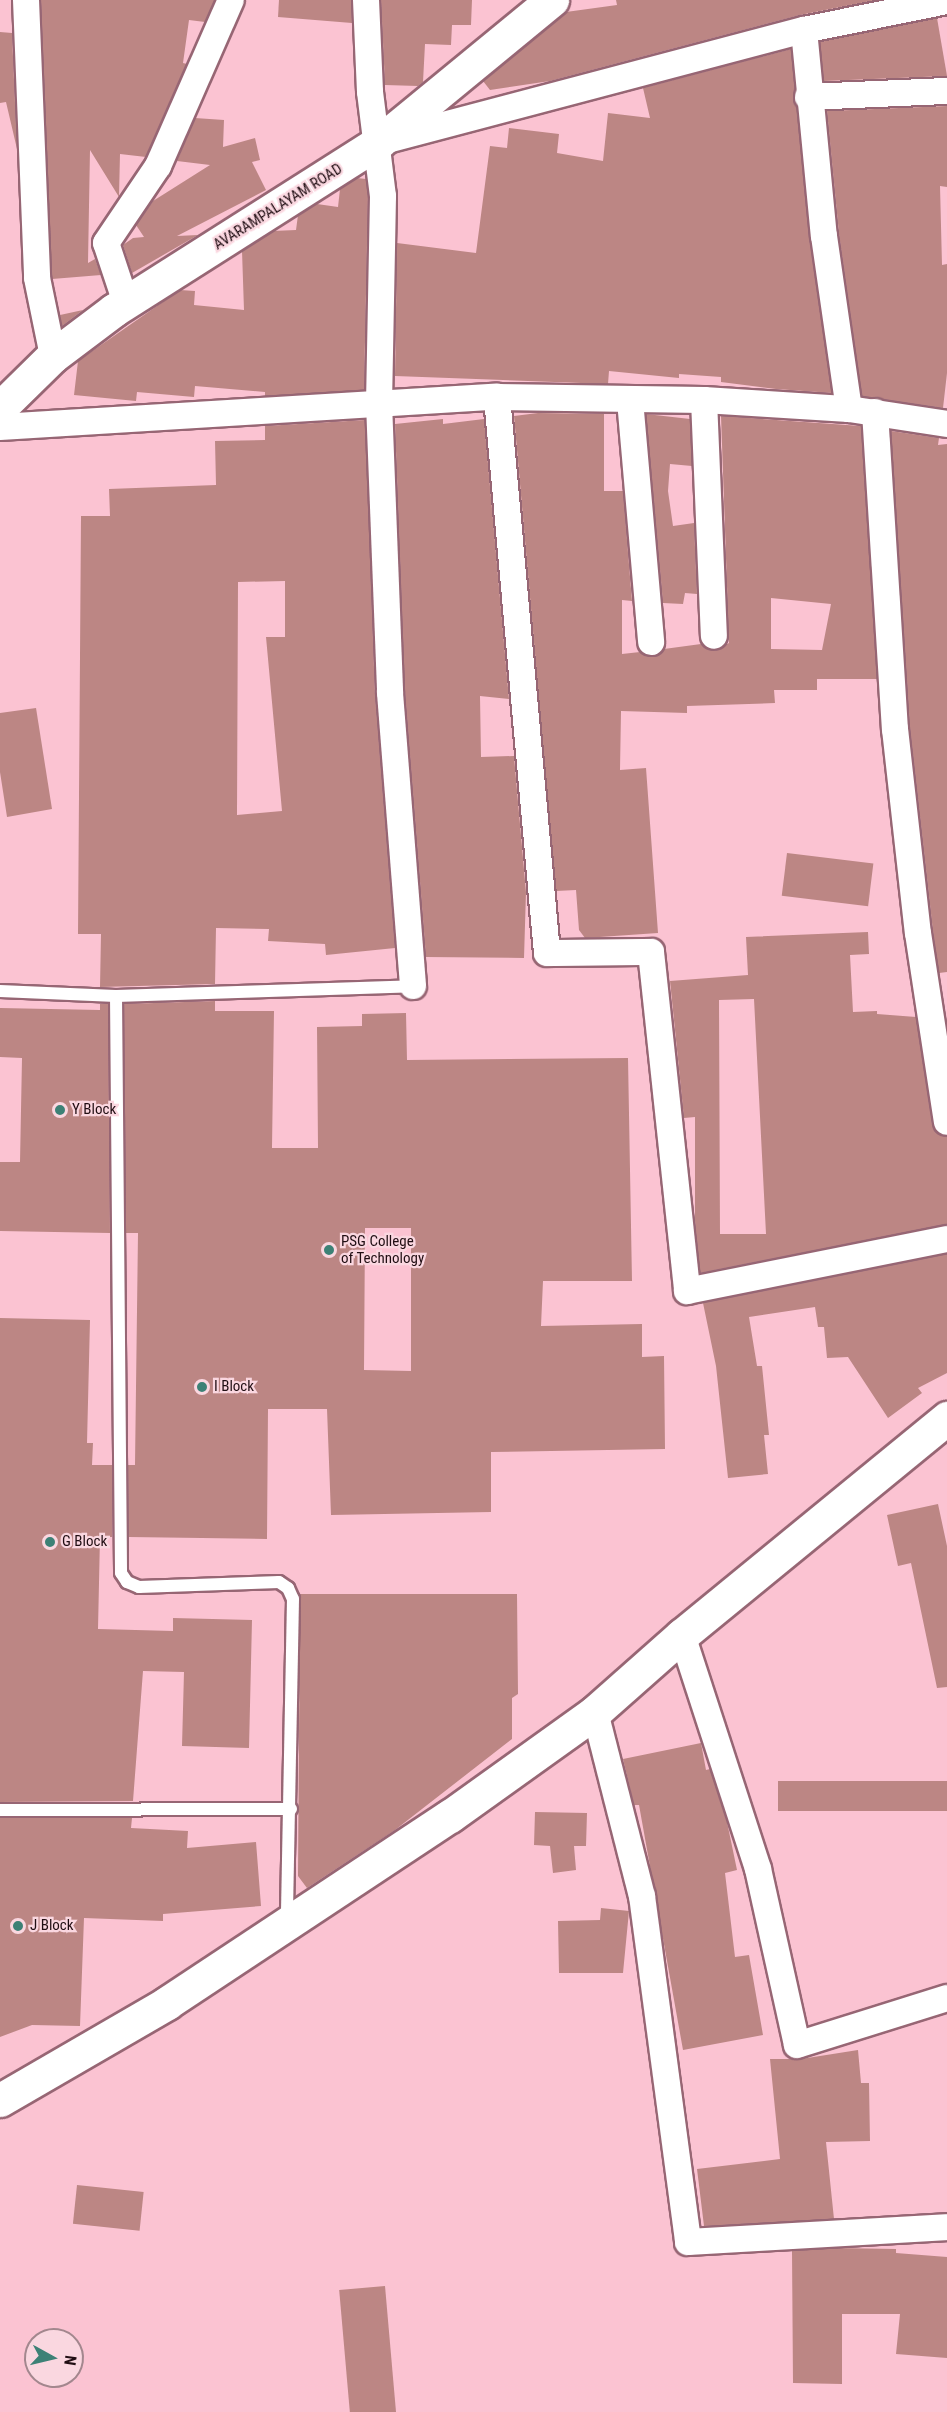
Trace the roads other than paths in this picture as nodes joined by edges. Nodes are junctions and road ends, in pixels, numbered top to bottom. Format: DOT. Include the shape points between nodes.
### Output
graph roads {
  1 [pos="26,0"];
  2 [pos="231,0"];
  3 [pos="366,0"];
  4 [pos="934,1"];
  5 [pos="544,3"];
  6 [pos="804,30"];
  7 [pos="947,91"];
  8 [pos="808,97"];
  9 [pos="379,142"];
  10 [pos="126,303"];
  11 [pos="53,356"];
  12 [pos="497,397"];
  13 [pos="630,400"];
  14 [pos="704,400"];
  15 [pos="379,403"];
  16 [pos="0,408"];
  17 [pos="849,409"];
  18 [pos="875,412"];
  19 [pos="947,424"];
  20 [pos="0,427"];
  21 [pos="714,636"];
  22 [pos="651,642"];
  23 [pos="413,986"];
  24 [pos="0,991"];
  25 [pos="116,996"];
  26 [pos="947,1122"];
  27 [pos="947,1239"];
  28 [pos="947,1419"];
  29 [pos="682,1635"];
  30 [pos="595,1712"];
  31 [pos="291,1809"];
  32 [pos="0,1810"];
  33 [pos="287,1924"];
  34 [pos="947,1998"];
  35 [pos="0,2100"];
  36 [pos="947,2227"];
  1 -- 11 [label="street" via="37,278"];
  2 -- 10 [label="street" via="158,166 106,243"];
  3 -- 9 [label="street" via="370,92"];
  4 -- 6 [label="street"];
  5 -- 9 [label="street, AVARAMPALAYAM ROAD"];
  6 -- 8 [label="street"];
  6 -- 9 [label="street"];
  7 -- 8 [label="street"];
  8 -- 17 [label="street"];
  9 -- 10 [label="street, AVARAMPALAYAM ROAD"];
  9 -- 15 [label="street" via="383,196"];
  10 -- 11 [label="street, AVARAMPALAYAM ROAD"];
  11 -- 16 [label="street, AVARAMPALAYAM ROAD"];
  12 -- 13 [label="street"];
  12 -- 15 [label="street"];
  12 -- 27 [label="street" via="548,953 651,952 687,1291"];
  13 -- 14 [label="street"];
  13 -- 22 [label="street"];
  14 -- 17 [label="street"];
  14 -- 21 [label="street"];
  15 -- 20 [label="street"];
  15 -- 23 [label="street" via="390,693"];
  17 -- 18 [label="street"];
  18 -- 19 [label="street"];
  18 -- 26 [label="street" via="895,729 918,933"];
  23 -- 25 [label="lane"];
  24 -- 25 [label="lane"];
  25 -- 31 [label="lane" via="121,1573 127,1582 139,1587 279,1582 288,1588 293,1599"];
  28 -- 29 [label="street"];
  29 -- 30 [label="street"];
  29 -- 34 [label="street" via="758,1869 797,2045"];
  30 -- 33 [label="street" via="450,1816"];
  30 -- 36 [label="street" via="642,1896 688,2242"];
  31 -- 32 [label="lane"];
  31 -- 33 [label="lane"];
  33 -- 35 [label="street" via="167,2003"];
}
